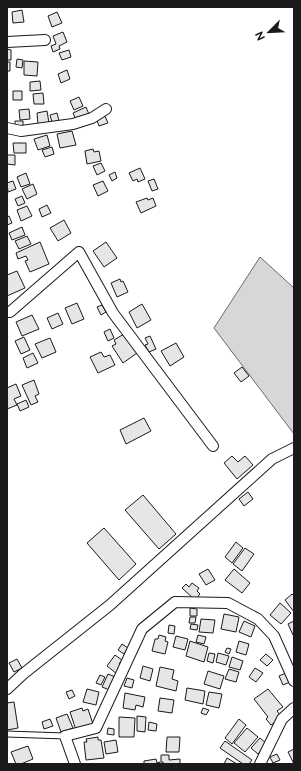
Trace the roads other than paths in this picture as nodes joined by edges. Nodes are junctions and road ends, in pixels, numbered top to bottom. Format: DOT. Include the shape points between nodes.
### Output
graph roads {
  1 [pos="45,40"];
  2 [pos="7,42"];
  3 [pos="106,109"];
  4 [pos="7,128"];
  5 [pos="7,312"];
  6 [pos="213,446"];
  7 [pos="294,448"];
  8 [pos="294,681"];
  9 [pos="7,689"];
  10 [pos="294,708"];
  11 [pos="7,734"];
  12 [pos="65,736"];
  13 [pos="75,764"];
  14 [pos="260,764"];
  1 -- 2 [label="street"];
  3 -- 4 [label="street" via="92,118 73,124 21,131"];
  5 -- 6 [label="street" via="79,252 113,313"];
  7 -- 9 [label="street" via="272,460 110,605"];
  8 -- 12 [label="street" via="274,636 258,619 228,603 175,602 142,629 96,728"];
  10 -- 14 [label="street" via="282,719"];
  11 -- 12 [label="lane"];
  12 -- 13 [label="street"];
}
